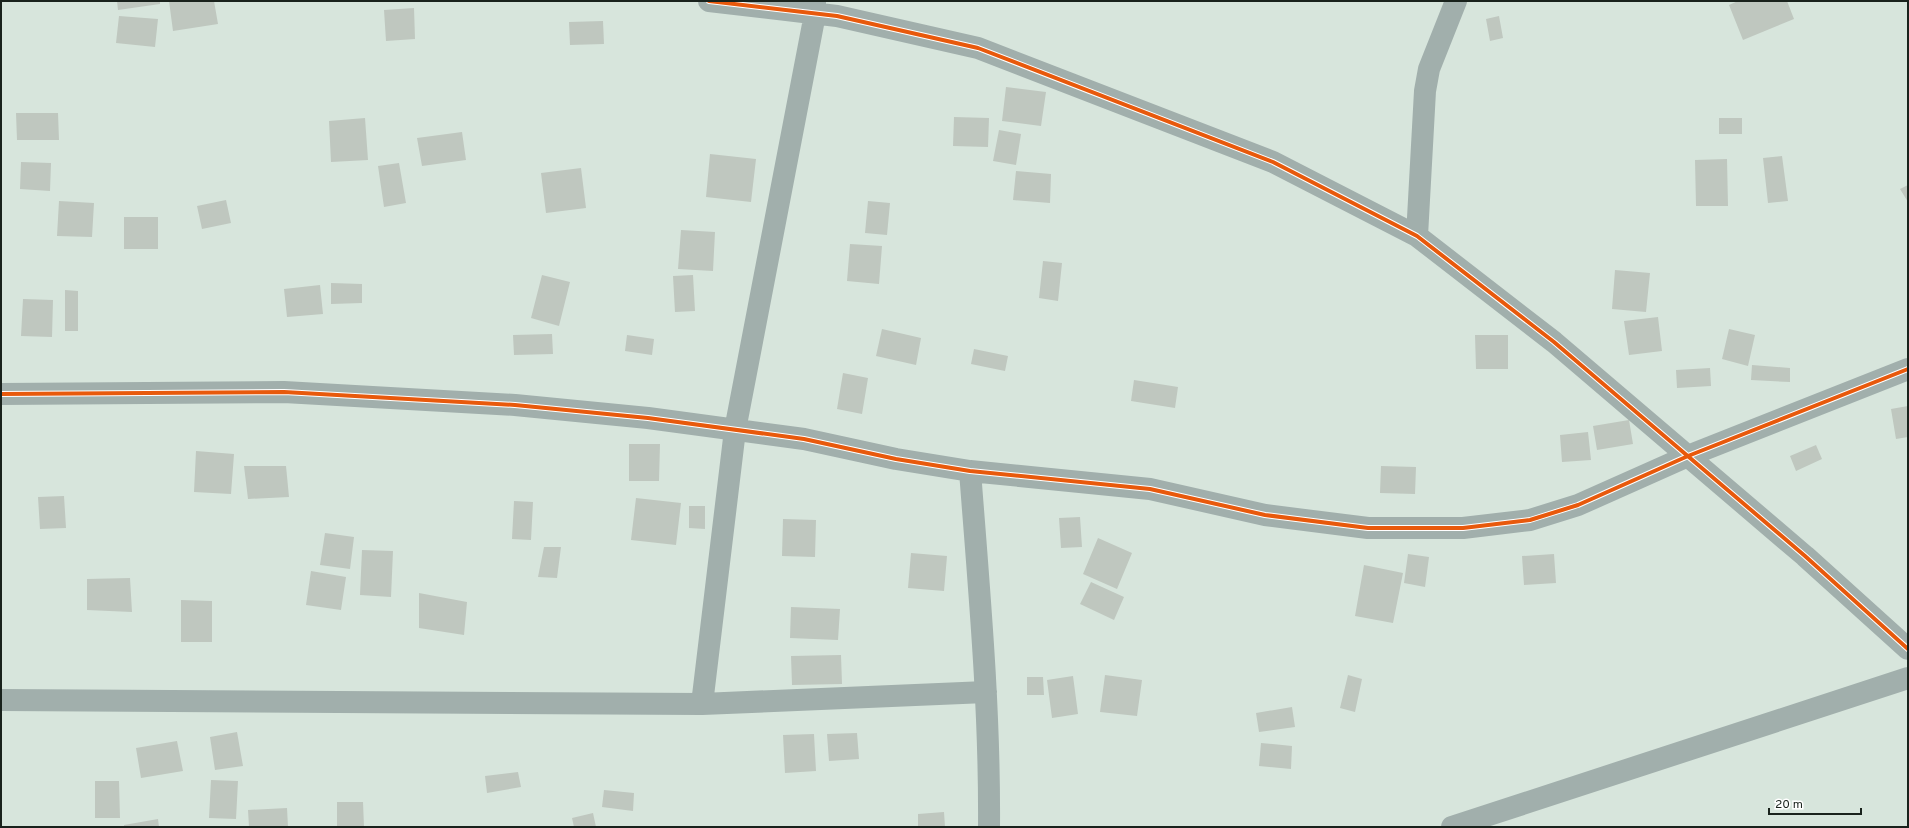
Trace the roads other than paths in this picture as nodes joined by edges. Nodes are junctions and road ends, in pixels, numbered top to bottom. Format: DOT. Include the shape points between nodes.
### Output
graph roads {
  1 [pos="709,1"];
  2 [pos="1456,1"];
  3 [pos="815,7"];
  4 [pos="1417,236"];
  5 [pos="1908,369"];
  6 [pos="1,394"];
  7 [pos="735,430"];
  8 [pos="1688,456"];
  9 [pos="970,471"];
  10 [pos="1908,649"];
  11 [pos="1908,678"];
  12 [pos="986,692"];
  13 [pos="1,700"];
  14 [pos="702,704"];
  15 [pos="989,827"];
  16 [pos="1452,827"];
  1 -- 3 [label="street"];
  2 -- 4 [label="street" via="1429,69"];
  3 -- 4 [label="street" via="837,16 978,48 1273,162"];
  3 -- 7 [label="street"];
  4 -- 8 [label="street" via="1554,342"];
  5 -- 8 [label="street"];
  6 -- 7 [label="street" via="284,392 515,405 648,418"];
  7 -- 9 [label="street" via="804,439 896,459"];
  7 -- 14 [label="street"];
  8 -- 9 [label="street" via="1578,505 1530,520 1463,528 1368,528 1264,515 1150,489"];
  8 -- 10 [label="street"];
  9 -- 12 [label="street"];
  11 -- 16 [label="street"];
  12 -- 14 [label="street"];
  12 -- 15 [label="street" via="990,774"];
  13 -- 14 [label="street"];
}
